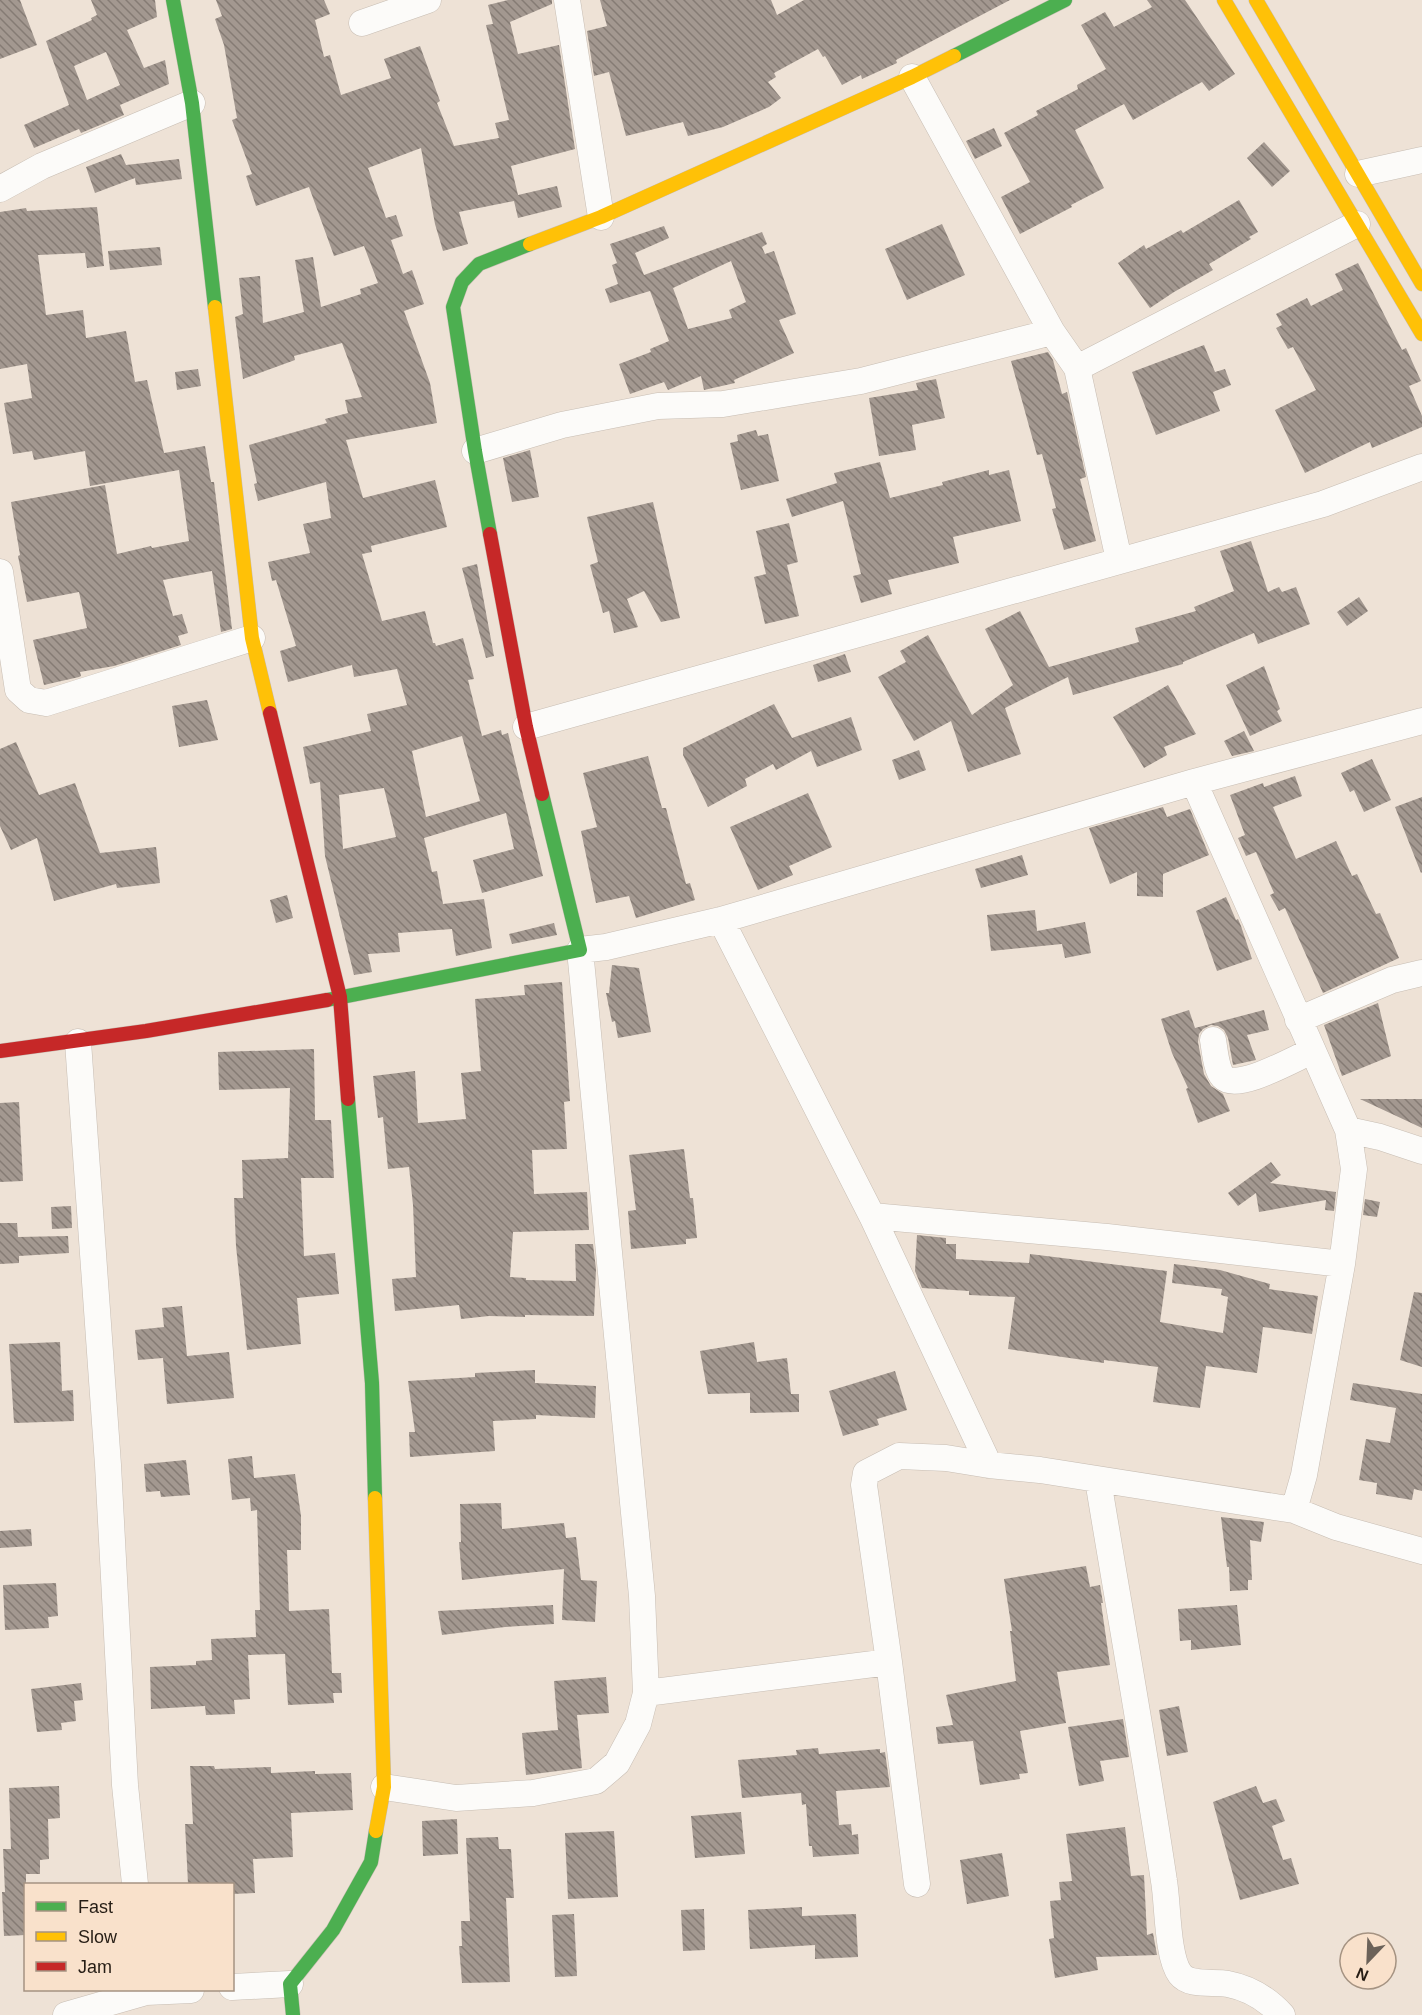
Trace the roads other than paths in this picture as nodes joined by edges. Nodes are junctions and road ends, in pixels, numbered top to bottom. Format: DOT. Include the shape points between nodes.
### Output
graph roads {
  1 [pos="173,0"];
  2 [pos="428,0"];
  3 [pos="567,0"];
  4 [pos="1065,0"];
  5 [pos="1224,0"];
  6 [pos="1256,0"];
  7 [pos="362,23"];
  8 [pos="1284,47"];
  9 [pos="1260,61"];
  10 [pos="912,77"];
  11 [pos="192,103"];
  12 [pos="1422,160"];
  13 [pos="1358,174"];
  14 [pos="0,189"];
  15 [pos="602,217"];
  16 [pos="1357,224"];
  17 [pos="1422,284"];
  18 [pos="1052,332"];
  19 [pos="1422,334"];
  20 [pos="1077,369"];
  21 [pos="475,451"];
  22 [pos="1422,467"];
  23 [pos="1119,560"];
  24 [pos="0,572"];
  25 [pos="252,638"];
  26 [pos="7,660"];
  27 [pos="1422,721"];
  28 [pos="526,727"];
  29 [pos="1194,782"];
  30 [pos="720,920"];
  31 [pos="580,951"];
  32 [pos="1422,973"];
  33 [pos="340,998"];
  34 [pos="1298,1020"];
  35 [pos="1213,1040"];
  36 [pos="78,1042"];
  37 [pos="2,1048"];
  38 [pos="1312,1051"];
  39 [pos="1348,1130"];
  40 [pos="1422,1151"];
  41 [pos="872,1216"];
  42 [pos="1342,1264"];
  43 [pos="989,1465"];
  44 [pos="1098,1480"];
  45 [pos="1294,1510"];
  46 [pos="1422,1551"];
  47 [pos="890,1662"];
  48 [pos="646,1694"];
  49 [pos="384,1787"];
  50 [pos="135,1883"];
  51 [pos="917,1884"];
  52 [pos="290,1984"];
  53 [pos="234,1987"];
  54 [pos="145,1991"];
  55 [pos="66,2015"];
  56 [pos="294,2015"];
  57 [pos="1282,2015"];
  1 -- 11 [label="street"];
  2 -- 7 [label="street"];
  3 -- 15 [label="street"];
  4 -- 10 [label="street"];
  5 -- 9 [label="street"];
  6 -- 8 [label="street"];
  8 -- 9 [label="street"];
  8 -- 13 [label="street"];
  9 -- 16 [label="street"];
  10 -- 15 [label="street"];
  10 -- 18 [label="street"];
  11 -- 14 [label="street" via="42,166"];
  11 -- 25 [label="street"];
  12 -- 13 [label="street"];
  13 -- 17 [label="street"];
  15 -- 21 [label="street" via="479,264 462,282 453,307"];
  16 -- 19 [label="street"];
  16 -- 20 [label="street"];
  18 -- 20 [label="street"];
  18 -- 21 [label="street" via="861,381 723,404 658,406 562,425"];
  20 -- 23 [label="street"];
  21 -- 28 [label="street"];
  22 -- 23 [label="street" via="1323,504"];
  23 -- 28 [label="street"];
  24 -- 26 [label="street"];
  25 -- 26 [label="street" via="46,703 29,700 18,690"];
  25 -- 33 [label="street"];
  27 -- 29 [label="street"];
  28 -- 31 [label="street"];
  29 -- 30 [label="street"];
  29 -- 34 [label="street"];
  30 -- 31 [label="street"];
  30 -- 41 [label="street"];
  31 -- 33 [label="street"];
  31 -- 48 [label="street" via="642,1596"];
  32 -- 34 [label="street" via="1392,980"];
  33 -- 36 [label="street"];
  33 -- 49 [label="street" via="372,1383"];
  34 -- 38 [label="street"];
  35 -- 38 [label="street" via="1220,1073 1230,1082 1254,1077"];
  36 -- 37 [label="street"];
  36 -- 50 [label="street" via="108,1465 125,1785"];
  38 -- 39 [label="street"];
  39 -- 40 [label="street"];
  39 -- 42 [label="street" via="1354,1169"];
  41 -- 42 [label="street"];
  41 -- 43 [label="street"];
  42 -- 45 [label="street" via="1304,1475"];
  43 -- 44 [label="street"];
  43 -- 47 [label="street" via="898,1455 866,1473 864,1485"];
  44 -- 45 [label="street"];
  44 -- 57 [label="street" via="1165,1883 1173,1962 1181,1977 1249,1990"];
  45 -- 46 [label="street" via="1336,1527"];
  47 -- 48 [label="street"];
  47 -- 51 [label="street"];
  48 -- 49 [label="street" via="638,1724 617,1763 596,1781 533,1793 456,1798"];
  49 -- 52 [label="street" via="371,1862 333,1930"];
  52 -- 53 [label="street"];
  52 -- 56 [label="street"];
  54 -- 55 [label="street"];
}
